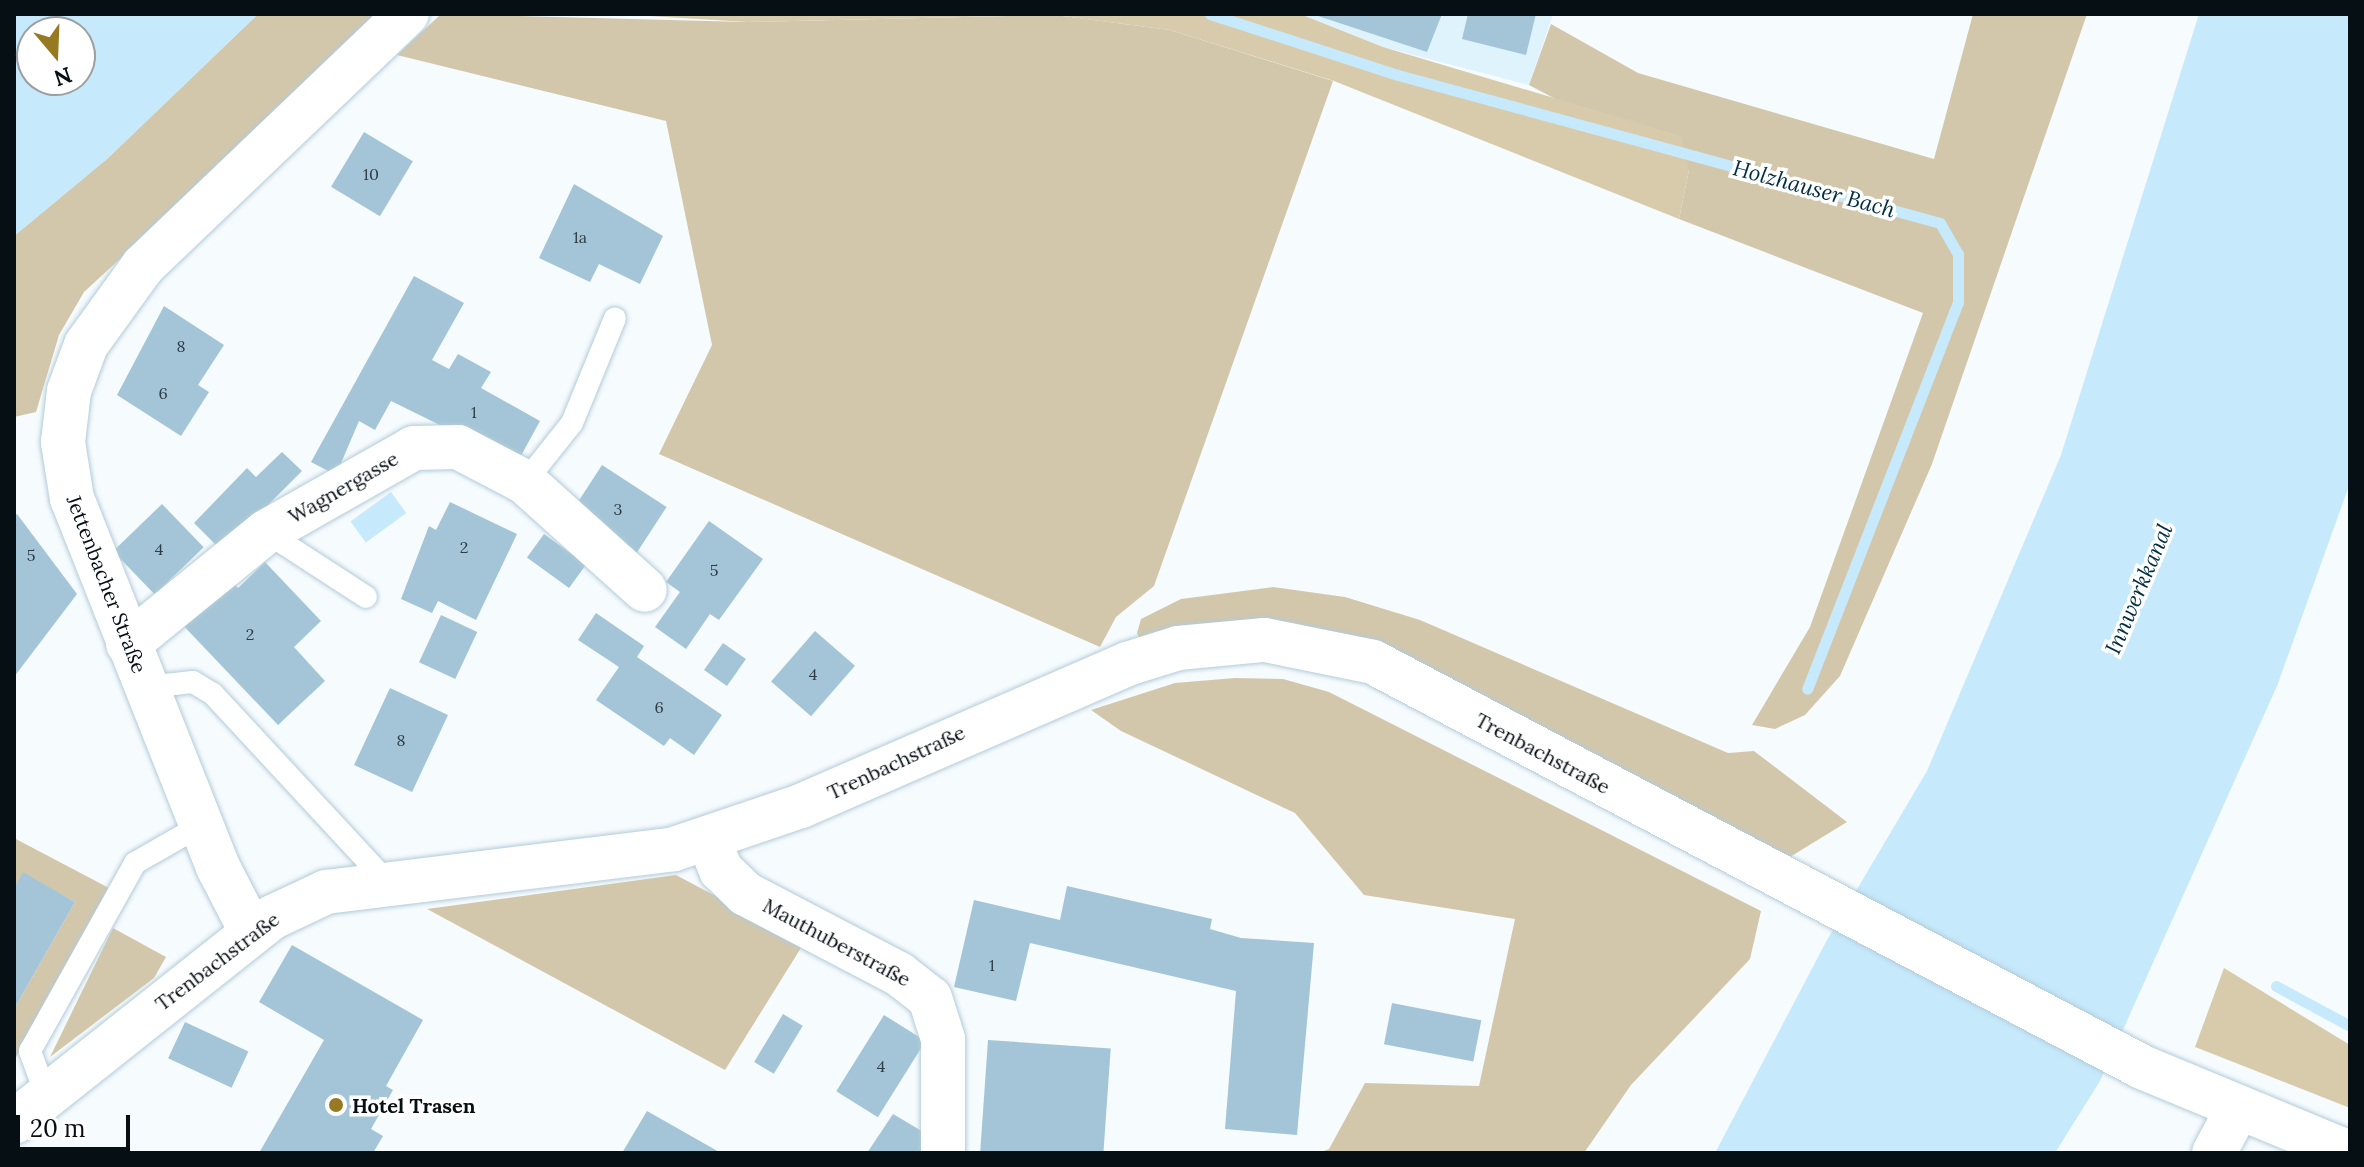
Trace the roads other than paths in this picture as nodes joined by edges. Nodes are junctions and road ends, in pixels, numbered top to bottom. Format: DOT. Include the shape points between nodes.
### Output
graph roads {
  1 [pos="407,14"];
  2 [pos="615,318"];
  3 [pos="525,482"];
  4 [pos="266,532"];
  5 [pos="645,590"];
  6 [pos="366,597"];
  7 [pos="128,644"];
  8 [pos="147,687"];
  9 [pos="203,824"];
  10 [pos="708,838"];
  11 [pos="385,880"];
  12 [pos="252,933"];
  13 [pos="30,1108"];
  14 [pos="2238,1108"];
  15 [pos="943,1153"];
  16 [pos="2214,1153"];
  17 [pos="2350,1153"];
  1 -- 7 [label="street, Jettenbacher Straße" via="185,220 86,345 69,391 66,469"];
  2 -- 3 [label="lane" via="572,423"];
  3 -- 4 [label="street, Wagnergasse" via="458,447 414,448"];
  3 -- 5 [label="street, Wagnergasse"];
  4 -- 6 [label="lane"];
  4 -- 7 [label="street, Wagnergasse"];
  7 -- 8 [label="street, Jettenbacher Straße"];
  8 -- 9 [label="street, Jettenbacher Straße"];
  8 -- 11 [label="lane" via="193,682 213,694"];
  9 -- 12 [label="street, Jettenbacher Straße"];
  9 -- 13 [label="lane" via="135,863 30,1051"];
  10 -- 11 [label="street, Trenbachstraße" via="645,855"];
  10 -- 14 [label="street, Trenbachstraße" via="801,806 1127,664 1178,648 1265,640 1373,662 1793,888 2163,1077"];
  10 -- 15 [label="street, Mauthuberstraße" via="721,870 746,894 899,974 930,998 943,1039"];
  11 -- 12 [label="street, Trenbachstraße" via="326,892"];
  12 -- 13 [label="street, Trenbachstraße"];
  14 -- 16 [label="street"];
  14 -- 17 [label="street, Trenbachstraße"];
}
